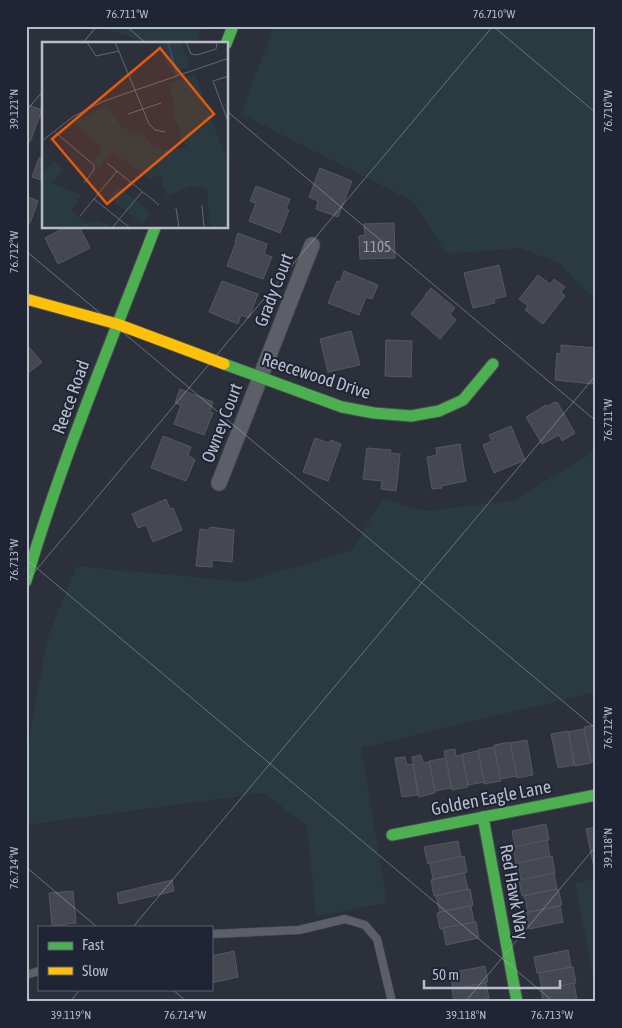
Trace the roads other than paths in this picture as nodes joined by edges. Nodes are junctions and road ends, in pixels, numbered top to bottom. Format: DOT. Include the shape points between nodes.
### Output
graph roads {
  1 [pos="233,26"];
  2 [pos="227,42"];
  3 [pos="155,229"];
  4 [pos="312,245"];
  5 [pos="26,299"];
  6 [pos="117,324"];
  7 [pos="493,364"];
  8 [pos="260,377"];
  9 [pos="219,483"];
  10 [pos="26,581"];
  11 [pos="596,795"];
  12 [pos="483,817"];
  13 [pos="392,835"];
  14 [pos="212,934"];
  15 [pos="38,971"];
  16 [pos="26,975"];
  17 [pos="392,1002"];
  18 [pos="517,1002"];
  1 -- 2 [label="street"];
  3 -- 6 [label="street, Reece Road"];
  4 -- 8 [label="street, Grady Court"];
  5 -- 6 [label="street, Reecewood Drive"];
  6 -- 8 [label="street, Reecewood Drive"];
  6 -- 10 [label="street, Reece Road" via="59,480"];
  7 -- 8 [label="street, Reecewood Drive" via="463,400 439,411 411,416 342,407"];
  8 -- 9 [label="street, Owney Court"];
  11 -- 12 [label="street, Golden Eagle Lane"];
  12 -- 13 [label="street, Golden Eagle Lane"];
  12 -- 18 [label="street, Red Hawk Way"];
  14 -- 17 [label="lane" via="298,930 345,919 365,925 377,940"];
  15 -- 16 [label="lane"];
}
